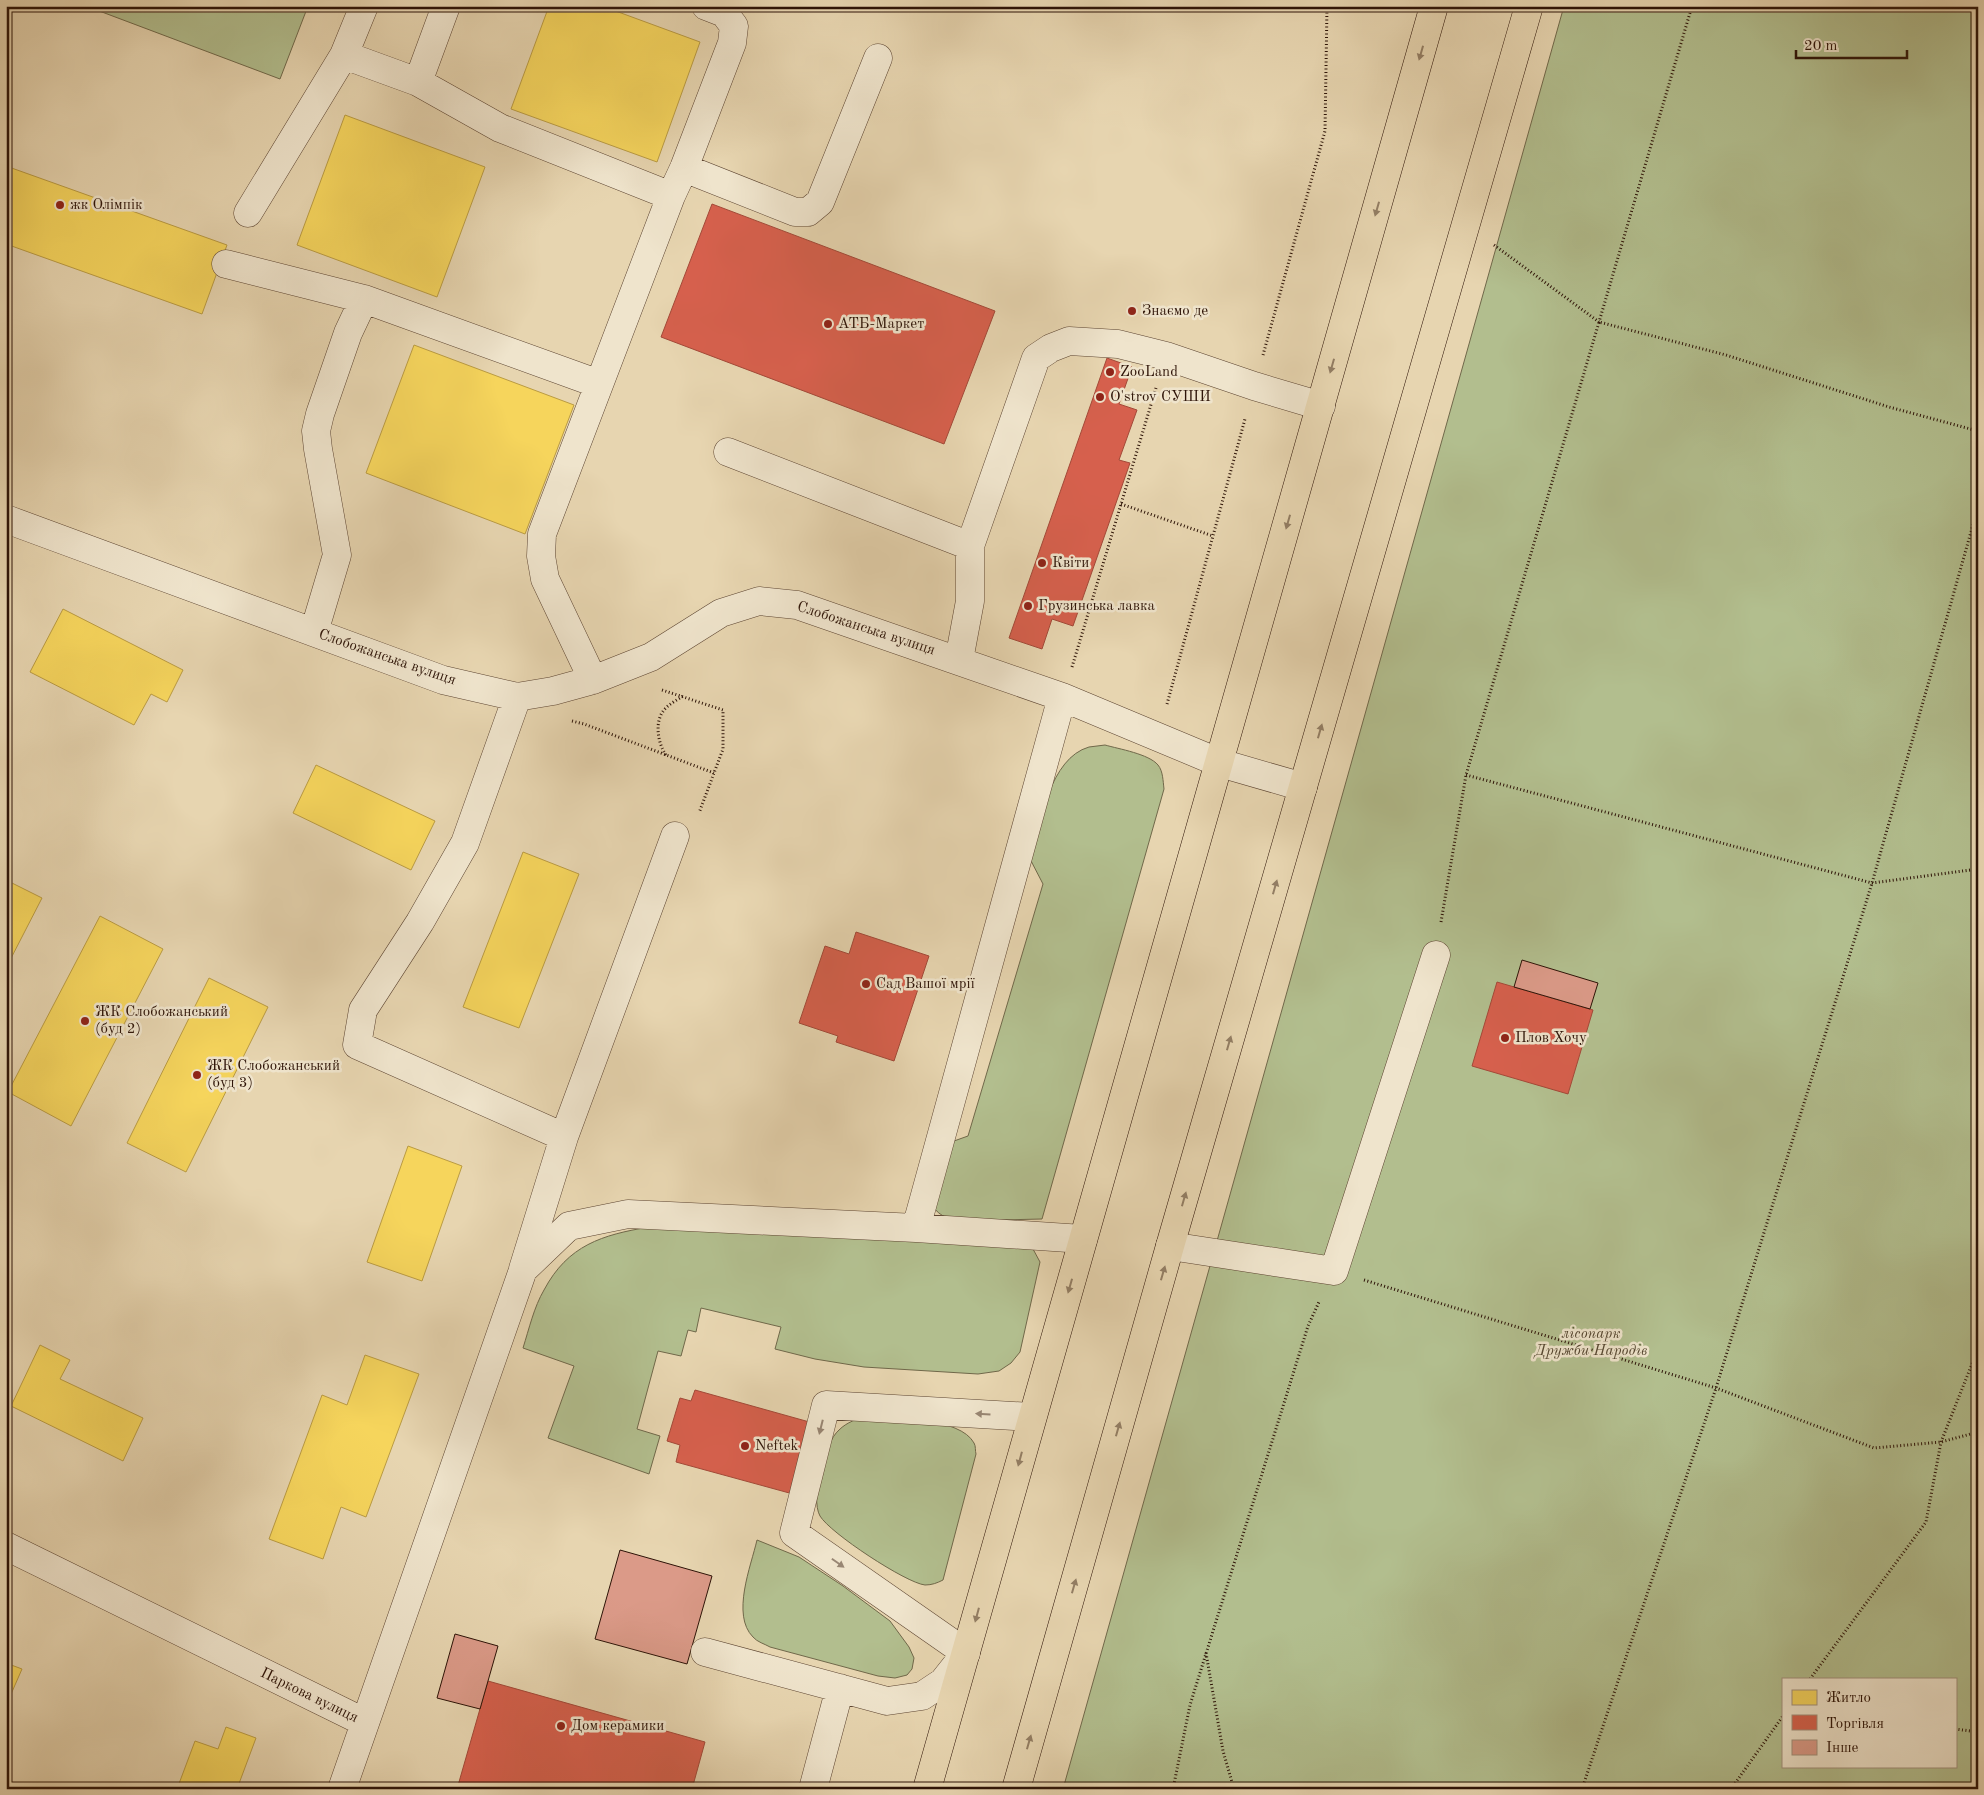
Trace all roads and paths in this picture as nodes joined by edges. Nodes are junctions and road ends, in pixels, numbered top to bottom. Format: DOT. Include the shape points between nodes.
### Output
graph roads {
  1 [pos="364,6"];
  2 [pos="446,6"];
  3 [pos="706,6"];
  4 [pos="1434,6"];
  5 [pos="1528,6"];
  6 [pos="1692,6"];
  7 [pos="344,55"];
  8 [pos="878,58"];
  9 [pos="418,82"];
  10 [pos="684,168"];
  11 [pos="671,196"];
  12 [pos="248,213"];
  13 [pos="1464,229"];
  14 [pos="226,264"];
  15 [pos="364,299"];
  16 [pos="1599,322"];
  17 [pos="1166,356"];
  18 [pos="599,384"];
  19 [pos="1321,406"];
  20 [pos="1978,432"];
  21 [pos="728,452"];
  22 [pos="1121,504"];
  23 [pos="1978,507"];
  24 [pos="6,519"];
  25 [pos="1213,536"];
  26 [pos="970,546"];
  27 [pos="314,632"];
  28 [pos="959,660"];
  29 [pos="592,680"];
  30 [pos="683,696"];
  31 [pos="517,697"];
  32 [pos="1062,697"];
  33 [pos="566,720"];
  34 [pos="666,756"];
  35 [pos="1220,763"];
  36 [pos="714,773"];
  37 [pos="1466,775"];
  38 [pos="1303,787"];
  39 [pos="675,836"];
  40 [pos="1978,869"];
  41 [pos="1872,884"];
  42 [pos="1436,955"];
  43 [pos="564,1137"];
  44 [pos="916,1228"];
  45 [pos="1083,1239"];
  46 [pos="1170,1246"];
  47 [pos="523,1270"];
  48 [pos="1334,1271"];
  49 [pos="1978,1349"];
  50 [pos="1716,1388"];
  51 [pos="1031,1417"];
  52 [pos="1978,1432"];
  53 [pos="1941,1442"];
  54 [pos="6,1548"];
  55 [pos="705,1652"];
  56 [pos="966,1653"];
  57 [pos="1206,1653"];
  58 [pos="1811,1678"];
  59 [pos="840,1688"];
  60 [pos="1782,1717"];
  61 [pos="364,1722"];
  62 [pos="1956,1729"];
  63 [pos="1978,1732"];
  64 [pos="342,1789"];
  65 [pos="813,1789"];
  66 [pos="927,1789"];
  67 [pos="1016,1789"];
  68 [pos="1173,1789"];
  69 [pos="1234,1789"];
  70 [pos="1582,1789"];
  71 [pos="1731,1789"];
  1 -- 7 [label="street"];
  2 -- 9 [label="street"];
  3 -- 10 [label="street" via="724,13 734,26 732,43"];
  4 -- 19 [label="main road, one-way"];
  5 -- 13 [label="main road"];
  6 -- 16 [label="path"];
  7 -- 9 [label="street"];
  7 -- 12 [label="street"];
  8 -- 10 [label="street" via="820,202 808,212 795,212"];
  9 -- 11 [label="street" via="500,128"];
  10 -- 11 [label="street"];
  11 -- 18 [label="street"];
  13 -- 16 [label="path" via="1500,248"];
  38 -- 13 [label="main road, one-way"];
  14 -- 15 [label="street"];
  15 -- 18 [label="street"];
  15 -- 27 [label="street" via="348,333 316,431 337,555"];
  16 -- 20 [label="path" via="1726,355"];
  16 -- 37 [label="path"];
  17 -- 19 [label="street"];
  17 -- 22 [label="path"];
  17 -- 26 [label="street" via="1118,344 1069,341 1036,358"];
  18 -- 29 [label="street" via="542,534 541,556 546,579"];
  19 -- 35 [label="main road, one-way"];
  21 -- 26 [label="street"];
  22 -- 25 [label="path"];
  22 -- 32 [label="path"];
  23 -- 41 [label="path"];
  24 -- 27 [label="street, Слобожанська вулиця"];
  26 -- 28 [label="street" via="970,601"];
  27 -- 31 [label="street, Слобожанська вулиця" via="443,680"];
  28 -- 29 [label="street, Слобожанська вулиця" via="797,605 759,601 720,613 651,657"];
  28 -- 32 [label="street, Слобожанська вулиця"];
  29 -- 31 [label="street, Слобожанська вулиця"];
  30 -- 34 [label="path" via="663,711 659,725 660,746"];
  31 -- 43 [label="street" via="465,843 420,922 363,1010 356,1045"];
  32 -- 35 [label="street, Слобожанська вулиця"];
  32 -- 44 [label="street"];
  33 -- 34 [label="path"];
  34 -- 36 [label="path"];
  35 -- 38 [label="street, Слобожанська вулиця"];
  35 -- 45 [label="main road"];
  37 -- 41 [label="path"];
  37 -- 42 [label="path"];
  46 -- 38 [label="main road, one-way"];
  39 -- 43 [label="street"];
  40 -- 41 [label="path"];
  41 -- 50 [label="path"];
  42 -- 48 [label="street"];
  43 -- 47 [label="street"];
  44 -- 45 [label="street"];
  44 -- 47 [label="street" via="628,1214 569,1226"];
  45 -- 51 [label="main road, one-way"];
  46 -- 48 [label="street"];
  67 -- 46 [label="main road, one-way"];
  47 -- 61 [label="street"];
  48 -- 50 [label="path"];
  48 -- 57 [label="path" via="1308,1326"];
  49 -- 53 [label="path"];
  50 -- 53 [label="path" via="1874,1448"];
  50 -- 70 [label="path"];
  51 -- 56 [label="main road, one-way"];
  51 -- 56 [label="street, one-way" via="826,1404 794,1533"];
  52 -- 53 [label="path"];
  53 -- 58 [label="path" via="1926,1522"];
  54 -- 61 [label="street, Паркова вулиця"];
  55 -- 59 [label="street"];
  56 -- 59 [label="street" via="944,1682 922,1696 887,1701"];
  56 -- 66 [label="main road"];
  57 -- 68 [label="path" via="1190,1705"];
  57 -- 69 [label="path" via="1223,1751"];
  59 -- 65 [label="street"];
  60 -- 71 [label="path"];
  61 -- 64 [label="street"];
  62 -- 63 [label="path"];
}
